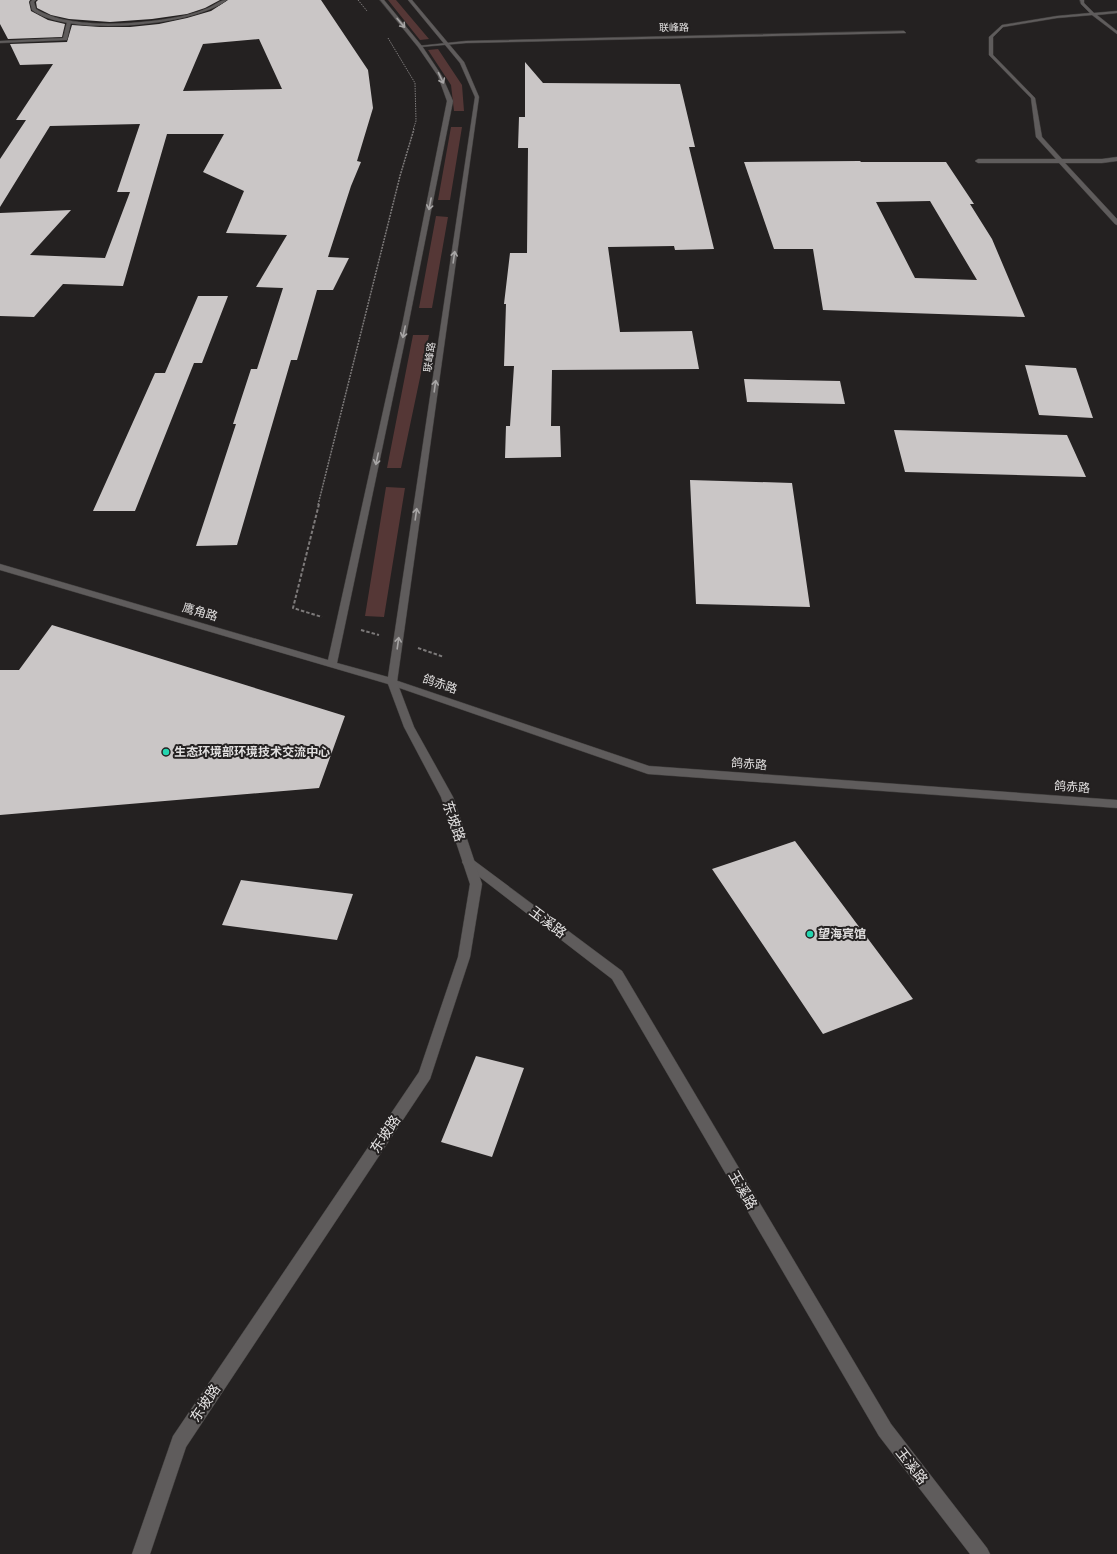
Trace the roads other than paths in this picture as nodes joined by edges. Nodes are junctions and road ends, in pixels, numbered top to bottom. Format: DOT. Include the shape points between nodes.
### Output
graph roads {
  1 [pos="34,0"];
  2 [pos="225,0"];
  3 [pos="382,0"];
  4 [pos="410,0"];
  5 [pos="1082,0"];
  6 [pos="1117,12"];
  7 [pos="1094,15"];
  8 [pos="69,22"];
  9 [pos="904,32"];
  10 [pos="1117,33"];
  11 [pos="0,42"];
  12 [pos="445,43"];
  13 [pos="420,46"];
  14 [pos="1117,159"];
  15 [pos="978,161"];
  16 [pos="1060,161"];
  17 [pos="1117,223"];
  18 [pos="0,567"];
  19 [pos="332,664"];
  20 [pos="392,682"];
  21 [pos="1117,804"];
  22 [pos="468,862"];
  23 [pos="141,1554"];
  24 [pos="981,1554"];
  1 -- 8 [label="main road" via="34,10 46,17"];
  2 -- 8 [label="main road" via="198,13 169,20 114,24"];
  3 -- 13 [label="main road, one-way"];
  4 -- 12 [label="main road, 联峰路"];
  5 -- 7 [label="main road"];
  6 -- 7 [label="main road"];
  7 -- 10 [label="main road"];
  7 -- 16 [label="main road" via="1057,17 1002,26 991,37 991,55 1033,98 1039,137"];
  8 -- 11 [label="main road" via="65,38"];
  9 -- 12 [label="main road, 联峰路"];
  12 -- 13 [label="main road, 联峰路"];
  20 -- 12 [label="main road, 联峰路, one-way" via="477,97 462,63"];
  13 -- 19 [label="main road, one-way" via="440,76 450,101 406,321"];
  14 -- 16 [label="main road"];
  15 -- 16 [label="main road"];
  16 -- 17 [label="main road"];
  18 -- 19 [label="main road, 鹰角路"];
  19 -- 20 [label="main road, 鹰角路"];
  20 -- 21 [label="main road, 鸽赤路" via="648,770"];
  20 -- 22 [label="main road, 东坡路" via="409,727 447,797"];
  22 -- 23 [label="main road, 东坡路" via="476,884 464,957 425,1076 180,1442"];
  22 -- 24 [label="main road, 玉溪路" via="617,975 885,1430"];
}
